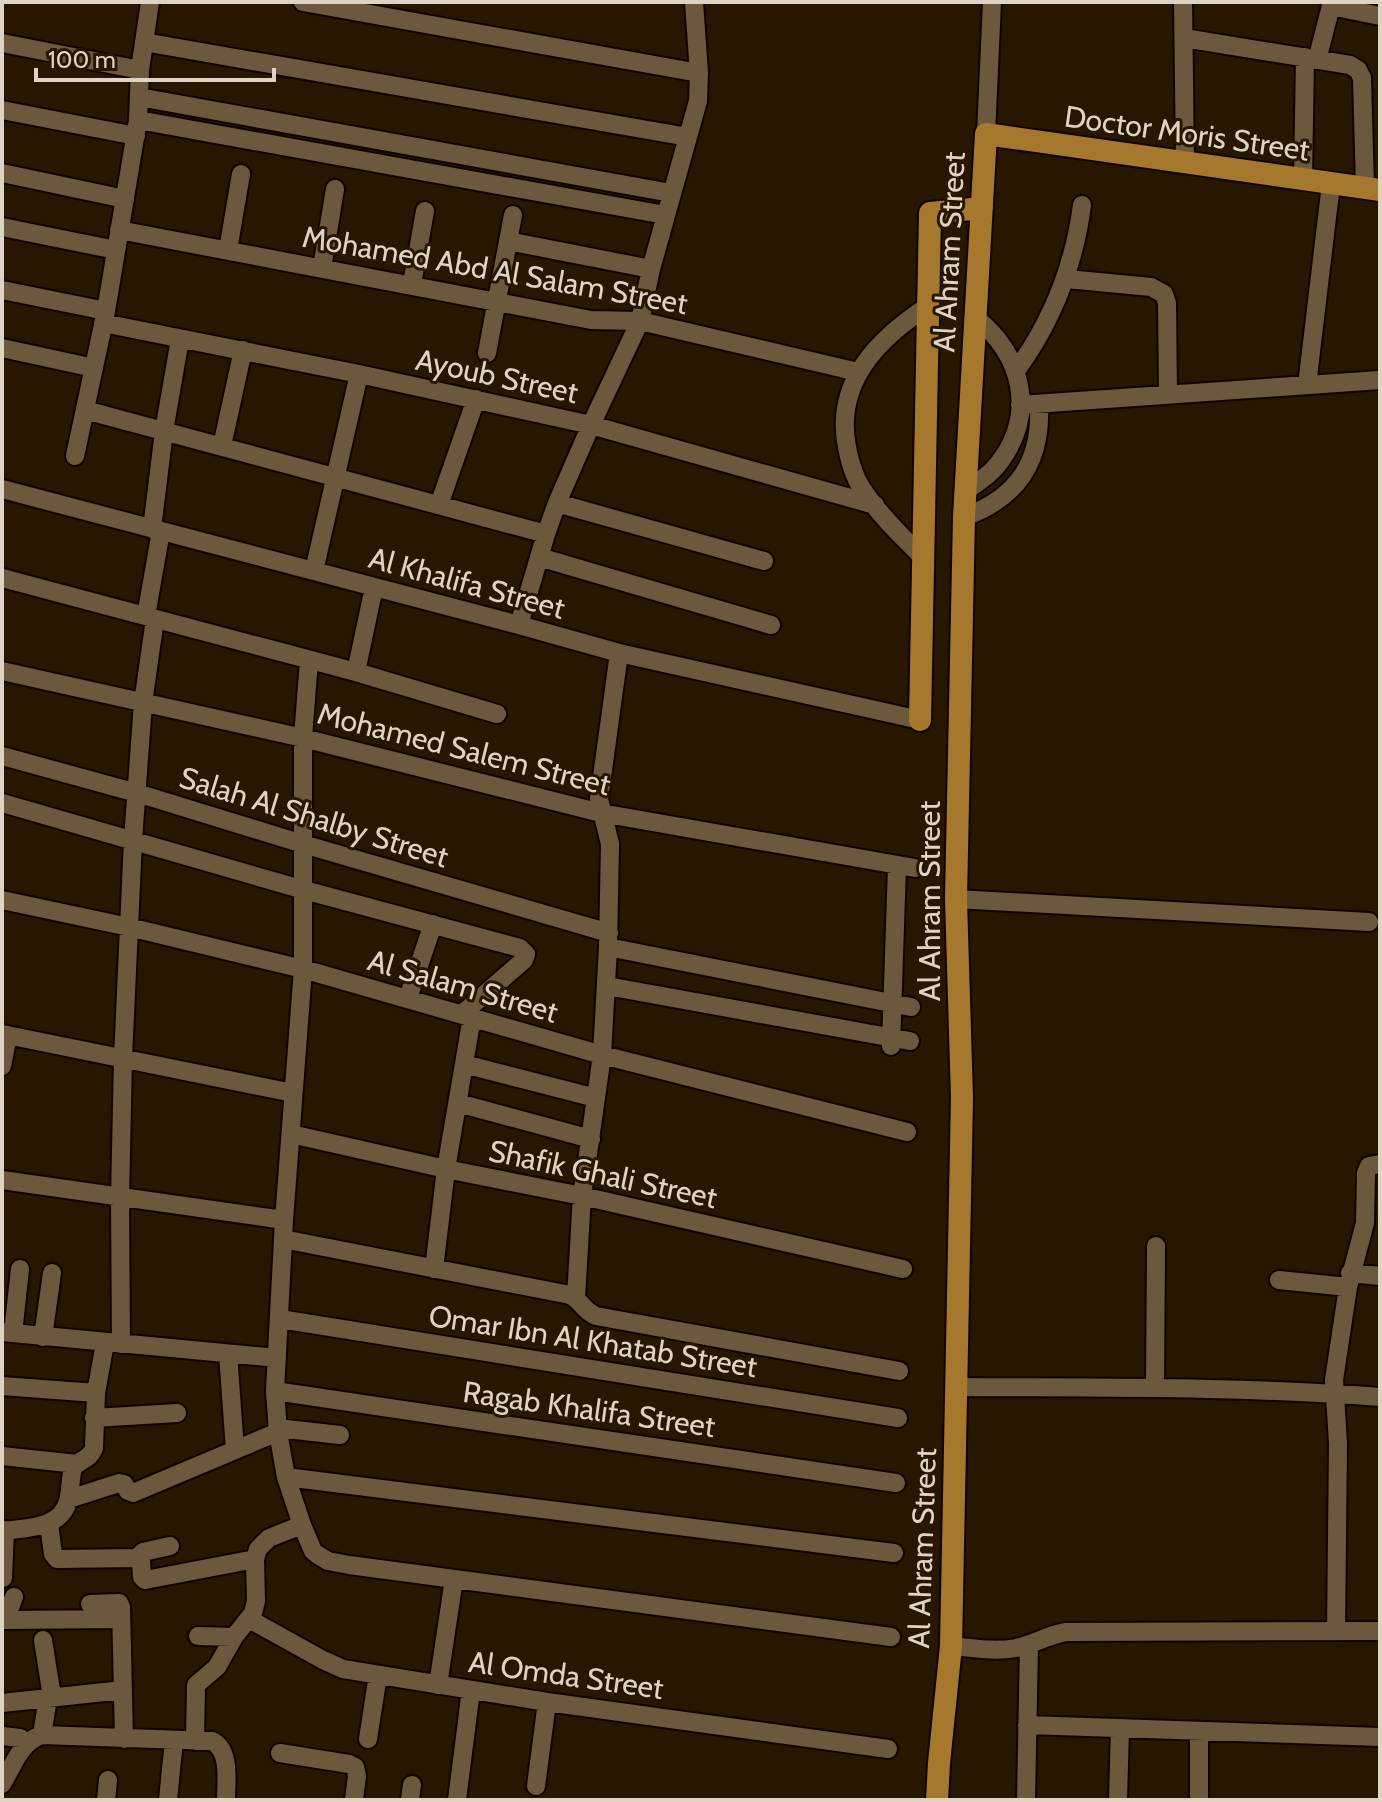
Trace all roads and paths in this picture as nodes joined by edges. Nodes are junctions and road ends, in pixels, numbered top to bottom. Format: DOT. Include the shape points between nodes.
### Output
graph roads {
  1 [pos="150,2"];
  2 [pos="303,2"];
  3 [pos="694,2"];
  4 [pos="992,2"];
  5 [pos="1183,2"];
  6 [pos="1331,4"];
  7 [pos="1380,16"];
  8 [pos="1184,38"];
  9 [pos="144,42"];
  10 [pos="2,43"];
  11 [pos="1311,58"];
  12 [pos="140,70"];
  13 [pos="699,73"];
  14 [pos="139,97"];
  15 [pos="2,110"];
  16 [pos="137,128"];
  17 [pos="986,134"];
  18 [pos="688,137"];
  19 [pos="1185,162"];
  20 [pos="2,173"];
  21 [pos="241,174"];
  22 [pos="1303,179"];
  23 [pos="1331,184"];
  24 [pos="335,189"];
  25 [pos="1373,189"];
  26 [pos="671,193"];
  27 [pos="125,199"];
  28 [pos="1082,205"];
  29 [pos="982,208"];
  30 [pos="425,211"];
  31 [pos="513,215"];
  32 [pos="665,215"];
  33 [pos="2,227"];
  34 [pos="119,230"];
  35 [pos="508,241"];
  36 [pos="116,250"];
  37 [pos="228,250"];
  38 [pos="322,268"];
  39 [pos="651,269"];
  40 [pos="1067,279"];
  41 [pos="412,284"];
  42 [pos="2,290"];
  43 [pos="497,302"];
  44 [pos="928,306"];
  45 [pos="104,317"];
  46 [pos="976,318"];
  47 [pos="640,321"];
  48 [pos="180,339"];
  49 [pos="2,348"];
  50 [pos="243,350"];
  51 [pos="487,353"];
  52 [pos="94,368"];
  53 [pos="1016,371"];
  54 [pos="858,372"];
  55 [pos="359,374"];
  56 [pos="1380,380"];
  57 [pos="1307,385"];
  58 [pos="1168,395"];
  59 [pos="476,399"];
  60 [pos="1030,405"];
  61 [pos="85,410"];
  62 [pos="591,425"];
  63 [pos="164,431"];
  64 [pos="222,446"];
  65 [pos="75,456"];
  66 [pos="335,477"];
  67 [pos="2,489"];
  68 [pos="965,491"];
  69 [pos="557,503"];
  70 [pos="439,505"];
  71 [pos="875,505"];
  72 [pos="964,517"];
  73 [pos="156,530"];
  74 [pos="546,534"];
  75 [pos="539,557"];
  76 [pos="923,558"];
  77 [pos="764,561"];
  78 [pos="314,571"];
  79 [pos="2,578"];
  80 [pos="374,587"];
  81 [pos="150,617"];
  82 [pos="519,625"];
  83 [pos="771,625"];
  84 [pos="619,653"];
  85 [pos="309,660"];
  86 [pos="2,671"];
  87 [pos="356,672"];
  88 [pos="143,703"];
  89 [pos="497,714"];
  90 [pos="920,720"];
  91 [pos="303,738"];
  92 [pos="2,756"];
  93 [pos="137,793"];
  94 [pos="2,803"];
  95 [pos="601,813"];
  96 [pos="133,840"];
  97 [pos="303,844"];
  98 [pos="304,890"];
  99 [pos="956,899"];
  100 [pos="2,900"];
  101 [pos="1369,922"];
  102 [pos="433,924"];
  103 [pos="129,927"];
  104 [pos="608,940"];
  105 [pos="303,969"];
  106 [pos="607,986"];
  107 [pos="408,998"];
  108 [pos="902,1006"];
  109 [pos="467,1016"];
  110 [pos="5,1034"];
  111 [pos="602,1055"];
  112 [pos="123,1058"];
  113 [pos="464,1064"];
  114 [pos="2,1066"];
  115 [pos="293,1093"];
  116 [pos="596,1098"];
  117 [pos="458,1103"];
  118 [pos="907,1132"];
  119 [pos="291,1134"];
  120 [pos="591,1139"];
  121 [pos="1374,1167"];
  122 [pos="446,1169"];
  123 [pos="2,1180"];
  124 [pos="582,1196"];
  125 [pos="120,1198"];
  126 [pos="283,1229"];
  127 [pos="1156,1246"];
  128 [pos="20,1269"];
  129 [pos="434,1269"];
  130 [pos="903,1269"];
  131 [pos="52,1273"];
  132 [pos="1380,1276"];
  133 [pos="1279,1280"];
  134 [pos="1349,1280"];
  135 [pos="576,1298"];
  136 [pos="280,1319"];
  137 [pos="7,1333"];
  138 [pos="43,1337"];
  139 [pos="113,1344"];
  140 [pos="228,1354"];
  141 [pos="277,1358"];
  142 [pos="899,1371"];
  143 [pos="2,1386"];
  144 [pos="956,1387"];
  145 [pos="1155,1388"];
  146 [pos="275,1391"];
  147 [pos="96,1393"];
  148 [pos="1335,1394"];
  149 [pos="1380,1397"];
  150 [pos="177,1413"];
  151 [pos="94,1418"];
  152 [pos="898,1418"];
  153 [pos="277,1430"];
  154 [pos="340,1435"];
  155 [pos="235,1450"];
  156 [pos="2,1456"];
  157 [pos="77,1464"];
  158 [pos="286,1477"];
  159 [pos="896,1483"];
  160 [pos="69,1499"];
  161 [pos="49,1524"];
  162 [pos="302,1525"];
  163 [pos="4,1530"];
  164 [pos="170,1546"];
  165 [pos="894,1553"];
  166 [pos="137,1558"];
  167 [pos="255,1559"];
  168 [pos="3,1578"];
  169 [pos="454,1579"];
  170 [pos="14,1597"];
  171 [pos="90,1604"];
  172 [pos="121,1619"];
  173 [pos="249,1619"];
  174 [pos="4,1620"];
  175 [pos="1336,1631"];
  176 [pos="1380,1631"];
  177 [pos="198,1636"];
  178 [pos="234,1637"];
  179 [pos="891,1637"];
  180 [pos="43,1640"];
  181 [pos="1029,1644"];
  182 [pos="951,1646"];
  183 [pos="378,1675"];
  184 [pos="438,1685"];
  185 [pos="123,1690"];
  186 [pos="471,1690"];
  187 [pos="50,1697"];
  188 [pos="547,1702"];
  189 [pos="2,1703"];
  190 [pos="1027,1725"];
  191 [pos="1120,1728"];
  192 [pos="1199,1731"];
  193 [pos="3,1736"];
  194 [pos="1380,1737"];
  195 [pos="34,1739"];
  196 [pos="124,1739"];
  197 [pos="368,1739"];
  198 [pos="174,1740"];
  199 [pos="195,1741"];
  200 [pos="888,1749"];
  201 [pos="280,1753"];
  202 [pos="108,1780"];
  203 [pos="2,1784"];
  204 [pos="536,1786"];
  205 [pos="106,1800"];
  206 [pos="168,1800"];
  207 [pos="226,1800"];
  208 [pos="354,1800"];
  209 [pos="457,1800"];
  210 [pos="937,1800"];
  211 [pos="1026,1800"];
  212 [pos="1118,1800"];
  213 [pos="1199,1800"];
  1 -- 9 [label="street"];
  2 -- 13 [label="street"];
  3 -- 13 [label="street"];
  4 -- 17 [label="street, Al Ahram Street"];
  5 -- 8 [label="street"];
  6 -- 7 [label="street"];
  6 -- 11 [label="street"];
  8 -- 11 [label="street"];
  8 -- 19 [label="street"];
  9 -- 12 [label="street"];
  9 -- 18 [label="street"];
  10 -- 12 [label="street"];
  11 -- 22 [label="street"];
  11 -- 25 [label="street" via="1350,65 1361,74"];
  12 -- 14 [label="street"];
  13 -- 18 [label="street"];
  14 -- 16 [label="street"];
  14 -- 26 [label="street"];
  15 -- 16 [label="street"];
  16 -- 27 [label="street"];
  16 -- 32 [label="street"];
  17 -- 19 [label="main road, Doctor Moris Street"];
  17 -- 29 [label="main road, Al Ahram Street"];
  18 -- 26 [label="street"];
  19 -- 22 [label="main road, Doctor Moris Street"];
  20 -- 27 [label="street"];
  21 -- 37 [label="street"];
  22 -- 23 [label="main road, Doctor Moris Street"];
  23 -- 25 [label="main road, Doctor Moris Street"];
  23 -- 57 [label="street"];
  24 -- 38 [label="street"];
  26 -- 32 [label="street"];
  27 -- 34 [label="street"];
  28 -- 40 [label="street"];
  29 -- 44 [label="main road, Al Ahram Street" via="930,213"];
  29 -- 46 [label="main road, Al Ahram Street"];
  30 -- 41 [label="street"];
  31 -- 35 [label="street"];
  32 -- 39 [label="street"];
  33 -- 36 [label="street"];
  34 -- 36 [label="street"];
  34 -- 37 [label="street, Mohamed Abd Al Salam Street"];
  35 -- 39 [label="street"];
  35 -- 43 [label="street"];
  36 -- 45 [label="street"];
  37 -- 38 [label="street, Mohamed Abd Al Salam Street"];
  38 -- 41 [label="street, Mohamed Abd Al Salam Street"];
  39 -- 47 [label="street"];
  40 -- 53 [label="street" via="1050,318"];
  40 -- 58 [label="street" via="1151,287 1164,294"];
  41 -- 43 [label="street, Mohamed Abd Al Salam Street"];
  42 -- 45 [label="street, Ayoub Street"];
  43 -- 47 [label="street, Mohamed Abd Al Salam Street" via="591,320"];
  43 -- 51 [label="street"];
  44 -- 54 [label="street" via="892,331"];
  44 -- 76 [label="main road, Al Ahram Street"];
  45 -- 48 [label="street, Ayoub Street"];
  45 -- 52 [label="street"];
  46 -- 53 [label="street" via="1000,341"];
  46 -- 68 [label="main road, Al Ahram Street"];
  47 -- 54 [label="street, Mohamed Abd Al Salam Street"];
  47 -- 62 [label="street"];
  48 -- 50 [label="street, Ayoub Street"];
  48 -- 63 [label="street"];
  49 -- 52 [label="street"];
  50 -- 55 [label="street, Ayoub Street"];
  50 -- 64 [label="street"];
  52 -- 61 [label="street"];
  53 -- 60 [label="street"];
  54 -- 71 [label="street" via="845,415 845,437 858,481"];
  55 -- 59 [label="street, Ayoub Street"];
  55 -- 66 [label="street"];
  56 -- 57 [label="street"];
  57 -- 58 [label="street"];
  58 -- 60 [label="street"];
  59 -- 62 [label="street, Ayoub Street"];
  59 -- 70 [label="street"];
  60 -- 68 [label="street" via="998,464"];
  60 -- 72 [label="street" via="1040,425 1029,466 1002,499"];
  61 -- 63 [label="street"];
  61 -- 65 [label="street"];
  62 -- 69 [label="street"];
  62 -- 71 [label="street, Ayoub Street"];
  63 -- 64 [label="street"];
  63 -- 73 [label="street"];
  64 -- 66 [label="street"];
  66 -- 70 [label="street"];
  66 -- 78 [label="street"];
  67 -- 73 [label="street, Al Khalifa Street"];
  68 -- 72 [label="main road, Al Ahram Street"];
  69 -- 74 [label="street"];
  69 -- 77 [label="street"];
  70 -- 74 [label="street"];
  71 -- 76 [label="street"];
  72 -- 99 [label="main road, Al Ahram Street"];
  73 -- 78 [label="street, Al Khalifa Street"];
  73 -- 81 [label="street"];
  74 -- 75 [label="street"];
  75 -- 82 [label="street"];
  75 -- 83 [label="street"];
  76 -- 90 [label="main road, Al Ahram Street"];
  78 -- 80 [label="street, Al Khalifa Street"];
  79 -- 81 [label="street"];
  80 -- 82 [label="street, Al Khalifa Street"];
  80 -- 87 [label="street"];
  81 -- 85 [label="street"];
  81 -- 88 [label="street"];
  82 -- 84 [label="street, Al Khalifa Street"];
  84 -- 90 [label="street, Al Khalifa Street"];
  84 -- 95 [label="street"];
  85 -- 87 [label="street"];
  85 -- 91 [label="street"];
  86 -- 88 [label="street, Mohamed Salem Street"];
  87 -- 89 [label="street"];
  88 -- 91 [label="street, Mohamed Salem Street"];
  88 -- 93 [label="street"];
  91 -- 95 [label="street, Mohamed Salem Street"];
  91 -- 97 [label="street"];
  92 -- 93 [label="street, Salah Al Shalby Street"];
  93 -- 96 [label="street"];
  93 -- 97 [label="street, Salah Al Shalby Street"];
  94 -- 96 [label="street"];
  95 -- 104 [label="street" via="610,844"];
  95 -- 108 [label="street, Mohamed Salem Street" via="906,867"];
  96 -- 98 [label="street"];
  96 -- 103 [label="street"];
  97 -- 98 [label="street"];
  97 -- 104 [label="street, Salah Al Shalby Street"];
  98 -- 102 [label="street"];
  98 -- 105 [label="street"];
  99 -- 101 [label="street"];
  99 -- 144 [label="main road, Al Ahram Street" via="962,1098"];
  100 -- 103 [label="street, Al Salam Street"];
  102 -- 107 [label="street"];
  102 -- 109 [label="street" via="526,954"];
  103 -- 105 [label="street, Al Salam Street"];
  103 -- 112 [label="street"];
  104 -- 106 [label="street"];
  104 -- 108 [label="street, Salah Al Shalby Street"];
  105 -- 107 [label="street, Al Salam Street"];
  105 -- 115 [label="street"];
  106 -- 108 [label="street" via="897,1042"];
  106 -- 111 [label="street"];
  107 -- 109 [label="street, Al Salam Street"];
  109 -- 111 [label="street, Al Salam Street"];
  109 -- 113 [label="street"];
  110 -- 112 [label="street"];
  110 -- 114 [label="street"];
  111 -- 116 [label="street"];
  111 -- 118 [label="street, Al Salam Street"];
  112 -- 115 [label="street"];
  112 -- 125 [label="street"];
  113 -- 116 [label="street"];
  113 -- 117 [label="street"];
  115 -- 119 [label="street"];
  116 -- 120 [label="street"];
  117 -- 120 [label="street"];
  117 -- 122 [label="street"];
  119 -- 122 [label="street, Shafik Ghali Street"];
  119 -- 126 [label="street"];
  120 -- 124 [label="street"];
  121 -- 134 [label="street"];
  122 -- 124 [label="street, Shafik Ghali Street"];
  122 -- 129 [label="street"];
  123 -- 125 [label="street"];
  124 -- 130 [label="street, Shafik Ghali Street"];
  124 -- 135 [label="street"];
  125 -- 126 [label="street"];
  125 -- 139 [label="street"];
  126 -- 129 [label="street"];
  126 -- 136 [label="street"];
  127 -- 145 [label="street"];
  128 -- 137 [label="street"];
  129 -- 135 [label="street"];
  131 -- 138 [label="street"];
  132 -- 134 [label="street"];
  133 -- 134 [label="street"];
  134 -- 148 [label="street"];
  135 -- 142 [label="street" via="596,1316"];
  136 -- 141 [label="street"];
  136 -- 152 [label="street, Omar Ibn Al Khatab Street"];
  137 -- 138 [label="street"];
  138 -- 139 [label="street"];
  139 -- 140 [label="street"];
  139 -- 147 [label="street"];
  140 -- 141 [label="street"];
  140 -- 155 [label="street"];
  141 -- 146 [label="street"];
  143 -- 147 [label="street"];
  144 -- 145 [label="street"];
  144 -- 182 [label="main road, Al Ahram Street"];
  145 -- 148 [label="street"];
  146 -- 153 [label="street"];
  146 -- 159 [label="street, Ragab Khalifa Street"];
  147 -- 151 [label="street"];
  148 -- 149 [label="street"];
  148 -- 175 [label="street"];
  150 -- 151 [label="street"];
  151 -- 157 [label="street" via="92,1455"];
  153 -- 154 [label="street"];
  153 -- 155 [label="street"];
  153 -- 158 [label="street"];
  155 -- 160 [label="street" via="133,1493 119,1483"];
  156 -- 157 [label="street"];
  157 -- 160 [label="street"];
  158 -- 162 [label="street"];
  158 -- 165 [label="street"];
  160 -- 161 [label="street"];
  161 -- 163 [label="street"];
  161 -- 166 [label="street" via="57,1559"];
  162 -- 167 [label="street" via="269,1538"];
  162 -- 169 [label="street" via="313,1551 328,1561"];
  163 -- 168 [label="street"];
  164 -- 166 [label="street"];
  166 -- 167 [label="street" via="145,1580"];
  167 -- 173 [label="street" via="256,1607"];
  169 -- 179 [label="street"];
  169 -- 184 [label="street"];
  170 -- 174 [label="street"];
  171 -- 172 [label="street" via="119,1603"];
  172 -- 174 [label="street"];
  172 -- 185 [label="street"];
  173 -- 178 [label="street"];
  173 -- 183 [label="street, Al Omda Street" via="333,1665"];
  175 -- 176 [label="street"];
  175 -- 181 [label="street" via="1066,1632"];
  177 -- 178 [label="street"];
  178 -- 199 [label="street" via="217,1667 196,1685"];
  180 -- 187 [label="street"];
  181 -- 182 [label="street" via="994,1650"];
  181 -- 190 [label="street"];
  182 -- 210 [label="main road, Al Ahram Street"];
  183 -- 184 [label="street, Al Omda Street"];
  183 -- 197 [label="street"];
  184 -- 186 [label="street, Al Omda Street"];
  185 -- 187 [label="street"];
  185 -- 196 [label="street"];
  186 -- 188 [label="street, Al Omda Street"];
  186 -- 209 [label="street"];
  187 -- 189 [label="street"];
  187 -- 195 [label="street"];
  188 -- 200 [label="street, Al Omda Street"];
  188 -- 204 [label="street"];
  190 -- 191 [label="street"];
  190 -- 211 [label="street"];
  191 -- 192 [label="street"];
  191 -- 212 [label="street"];
  192 -- 194 [label="street"];
  192 -- 213 [label="street"];
  193 -- 195 [label="street"];
  195 -- 196 [label="street"];
  195 -- 203 [label="street"];
  196 -- 198 [label="street"];
  198 -- 199 [label="street"];
  198 -- 206 [label="street"];
  199 -- 207 [label="street" via="221,1747"];
  201 -- 208 [label="street" via="355,1767"];
  202 -- 205 [label="street"];
}
